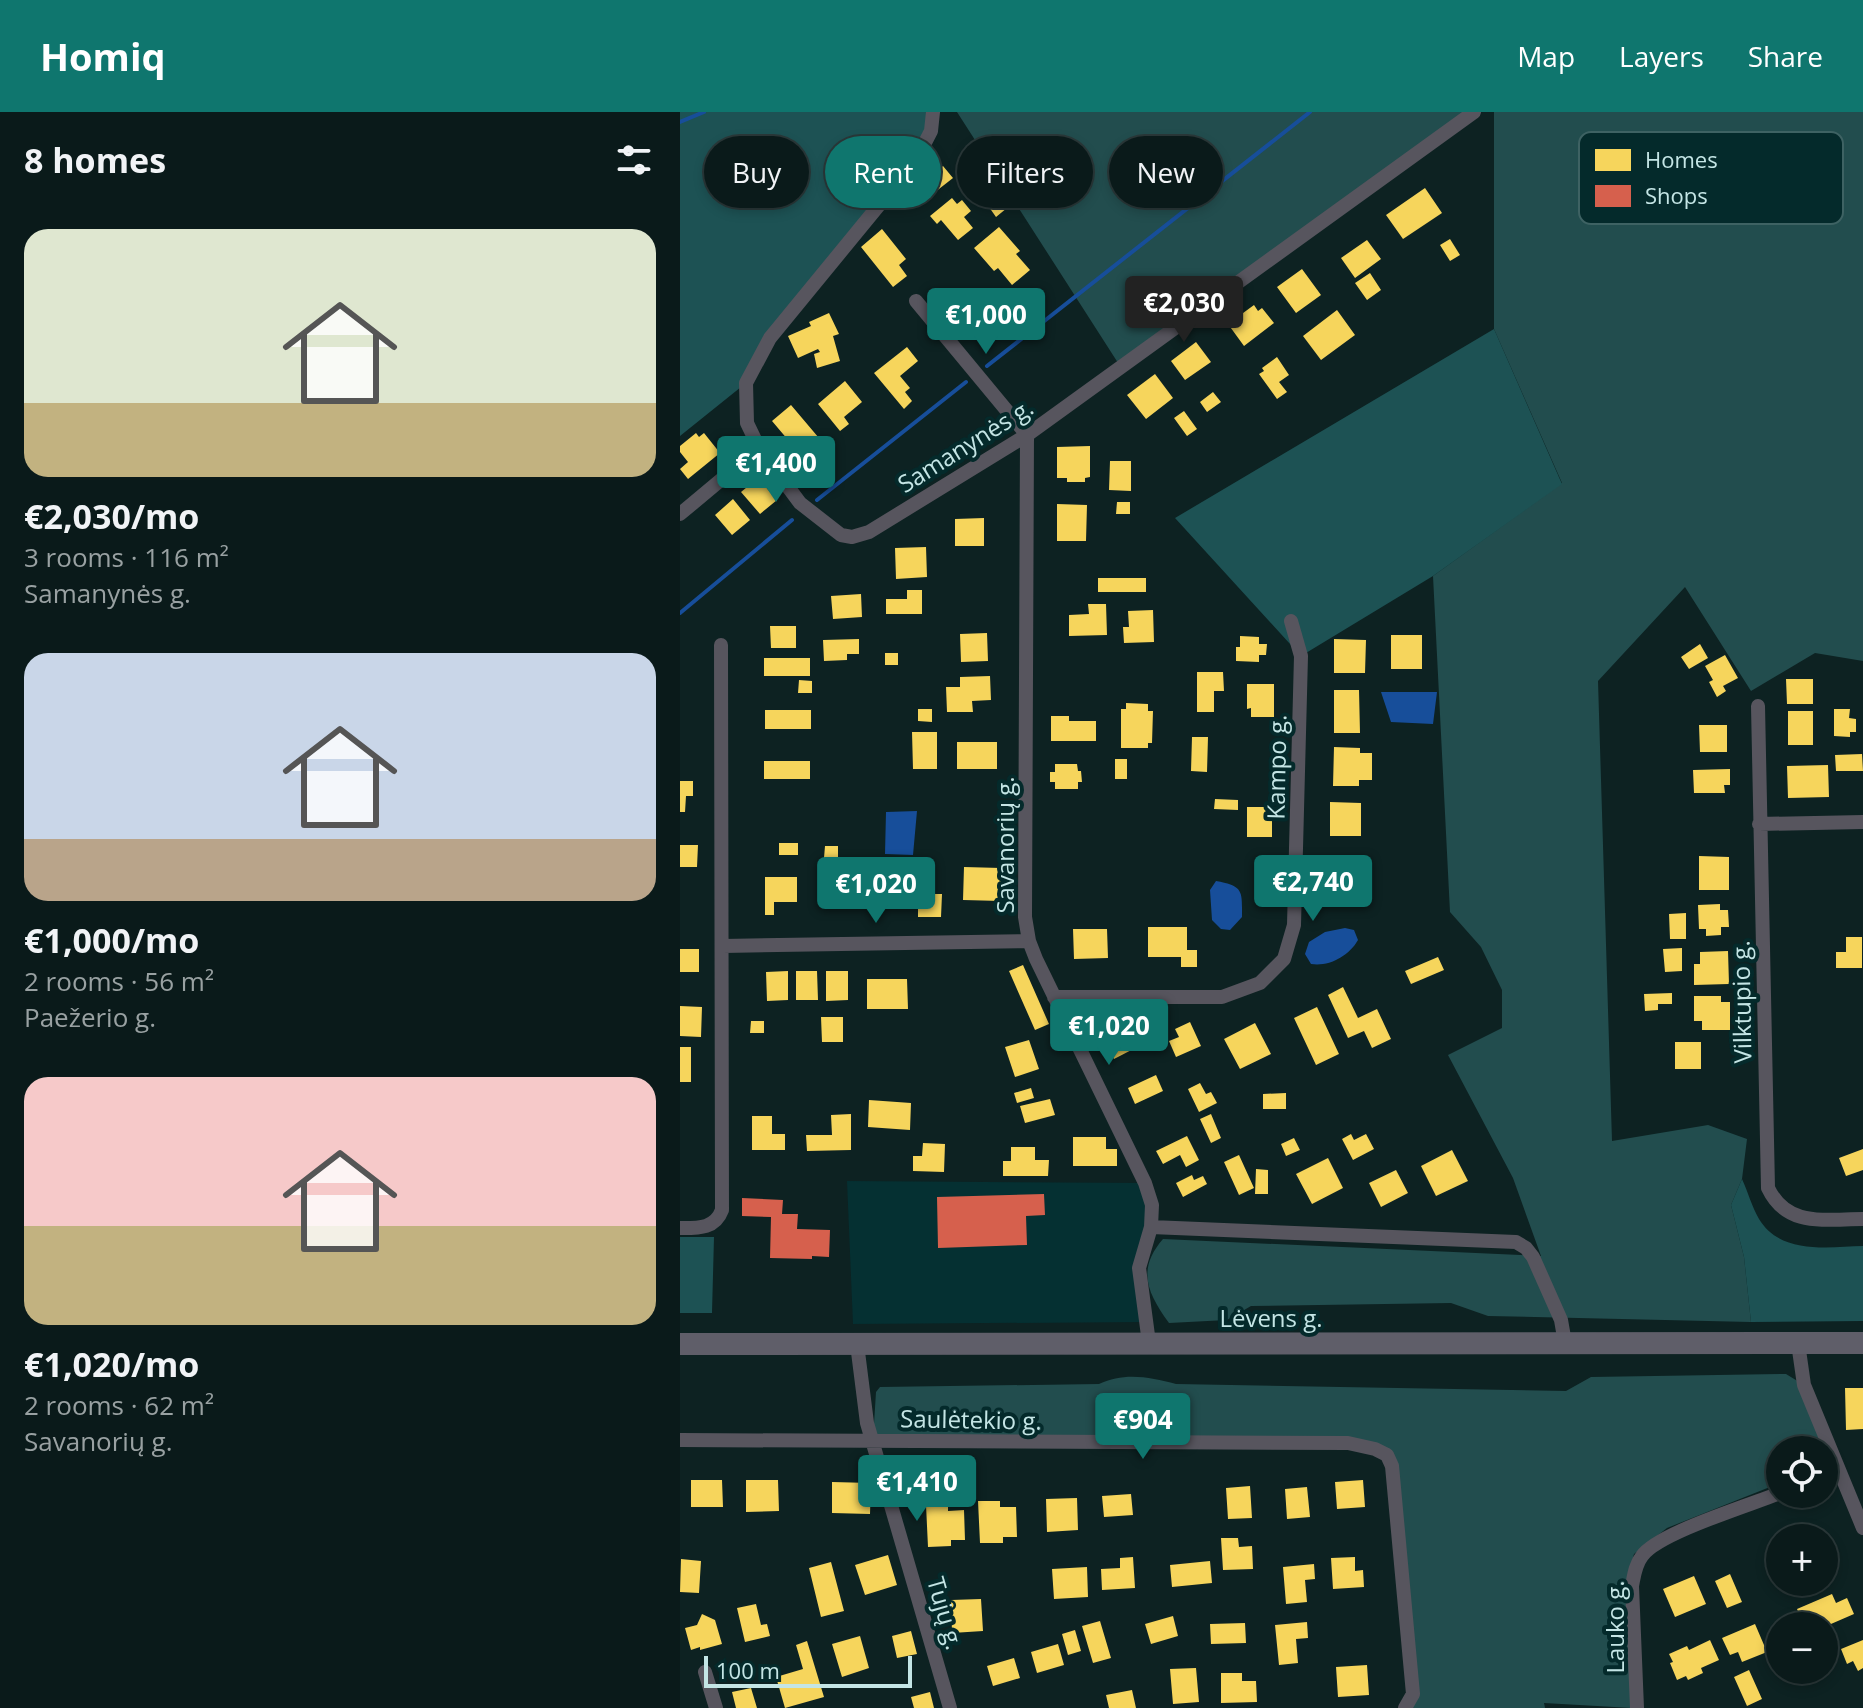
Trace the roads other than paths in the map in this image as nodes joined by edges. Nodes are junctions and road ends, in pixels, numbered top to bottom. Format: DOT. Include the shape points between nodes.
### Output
graph roads {
  1 [pos="933,112"];
  2 [pos="1473,113"];
  3 [pos="916,301"];
  4 [pos="1027,435"];
  5 [pos="759,448"];
  6 [pos="680,514"];
  7 [pos="1291,621"];
  8 [pos="721,645"];
  9 [pos="1758,706"];
  10 [pos="1863,822"];
  11 [pos="1759,824"];
  12 [pos="1029,941"];
  13 [pos="723,946"];
  14 [pos="1054,997"];
  15 [pos="1863,1219"];
  16 [pos="1151,1227"];
  17 [pos="680,1228"];
  18 [pos="1149,1343"];
  19 [pos="1565,1343"];
  20 [pos="1798,1343"];
  21 [pos="1863,1343"];
  22 [pos="680,1344"];
  23 [pos="857,1344"];
  24 [pos="1820,1436"];
  25 [pos="680,1440"];
  26 [pos="873,1440"];
  27 [pos="1838,1485"];
  28 [pos="1766,1498"];
  29 [pos="1863,1528"];
  30 [pos="705,1672"];
  31 [pos="716,1708"];
  32 [pos="950,1708"];
  33 [pos="1405,1708"];
  34 [pos="1637,1708"];
  1 -- 5 [label="street" via="931,131 916,160 770,338 746,383 747,423"];
  2 -- 4 [label="street, Samanynės g."];
  3 -- 4 [label="street"];
  4 -- 5 [label="street, Samanynės g." via="869,532 852,537 841,535 800,503"];
  4 -- 12 [label="street, Savanorių g."];
  5 -- 6 [label="street"];
  7 -- 14 [label="street, Kampo g." via="1301,656 1294,925 1284,959 1260,983 1222,997"];
  8 -- 13 [label="street"];
  9 -- 11 [label="street, Vilktupio g."];
  10 -- 11 [label="street"];
  11 -- 15 [label="street, Vilktupio g." via="1768,1188 1783,1211 1797,1217"];
  12 -- 13 [label="street"];
  12 -- 14 [label="street, Savanorių g."];
  13 -- 17 [label="street" via="722,1210 712,1225"];
  14 -- 16 [label="street, Savanorių g." via="1145,1183"];
  16 -- 18 [label="street" via="1139,1268"];
  16 -- 19 [label="street" via="1516,1242 1533,1257 1561,1320"];
  18 -- 19 [label="main road, Lėvens g."];
  18 -- 23 [label="main road, Lėvens g."];
  19 -- 20 [label="main road, Lėvens g."];
  20 -- 21 [label="main road, Lėvens g."];
  20 -- 24 [label="street"];
  22 -- 23 [label="main road, Lėvens g."];
  23 -- 26 [label="street, Tujų g."];
  25 -- 26 [label="street, Saulėtekio g."];
  26 -- 32 [label="street, Tujų g."];
  26 -- 33 [label="street, Saulėtekio g." via="1348,1443 1387,1455 1413,1694"];
  27 -- 29 [label="street"];
  28 -- 34 [label="street, Lauko g." via="1675,1534 1643,1554 1632,1586"];
  30 -- 31 [label="street"];
}
